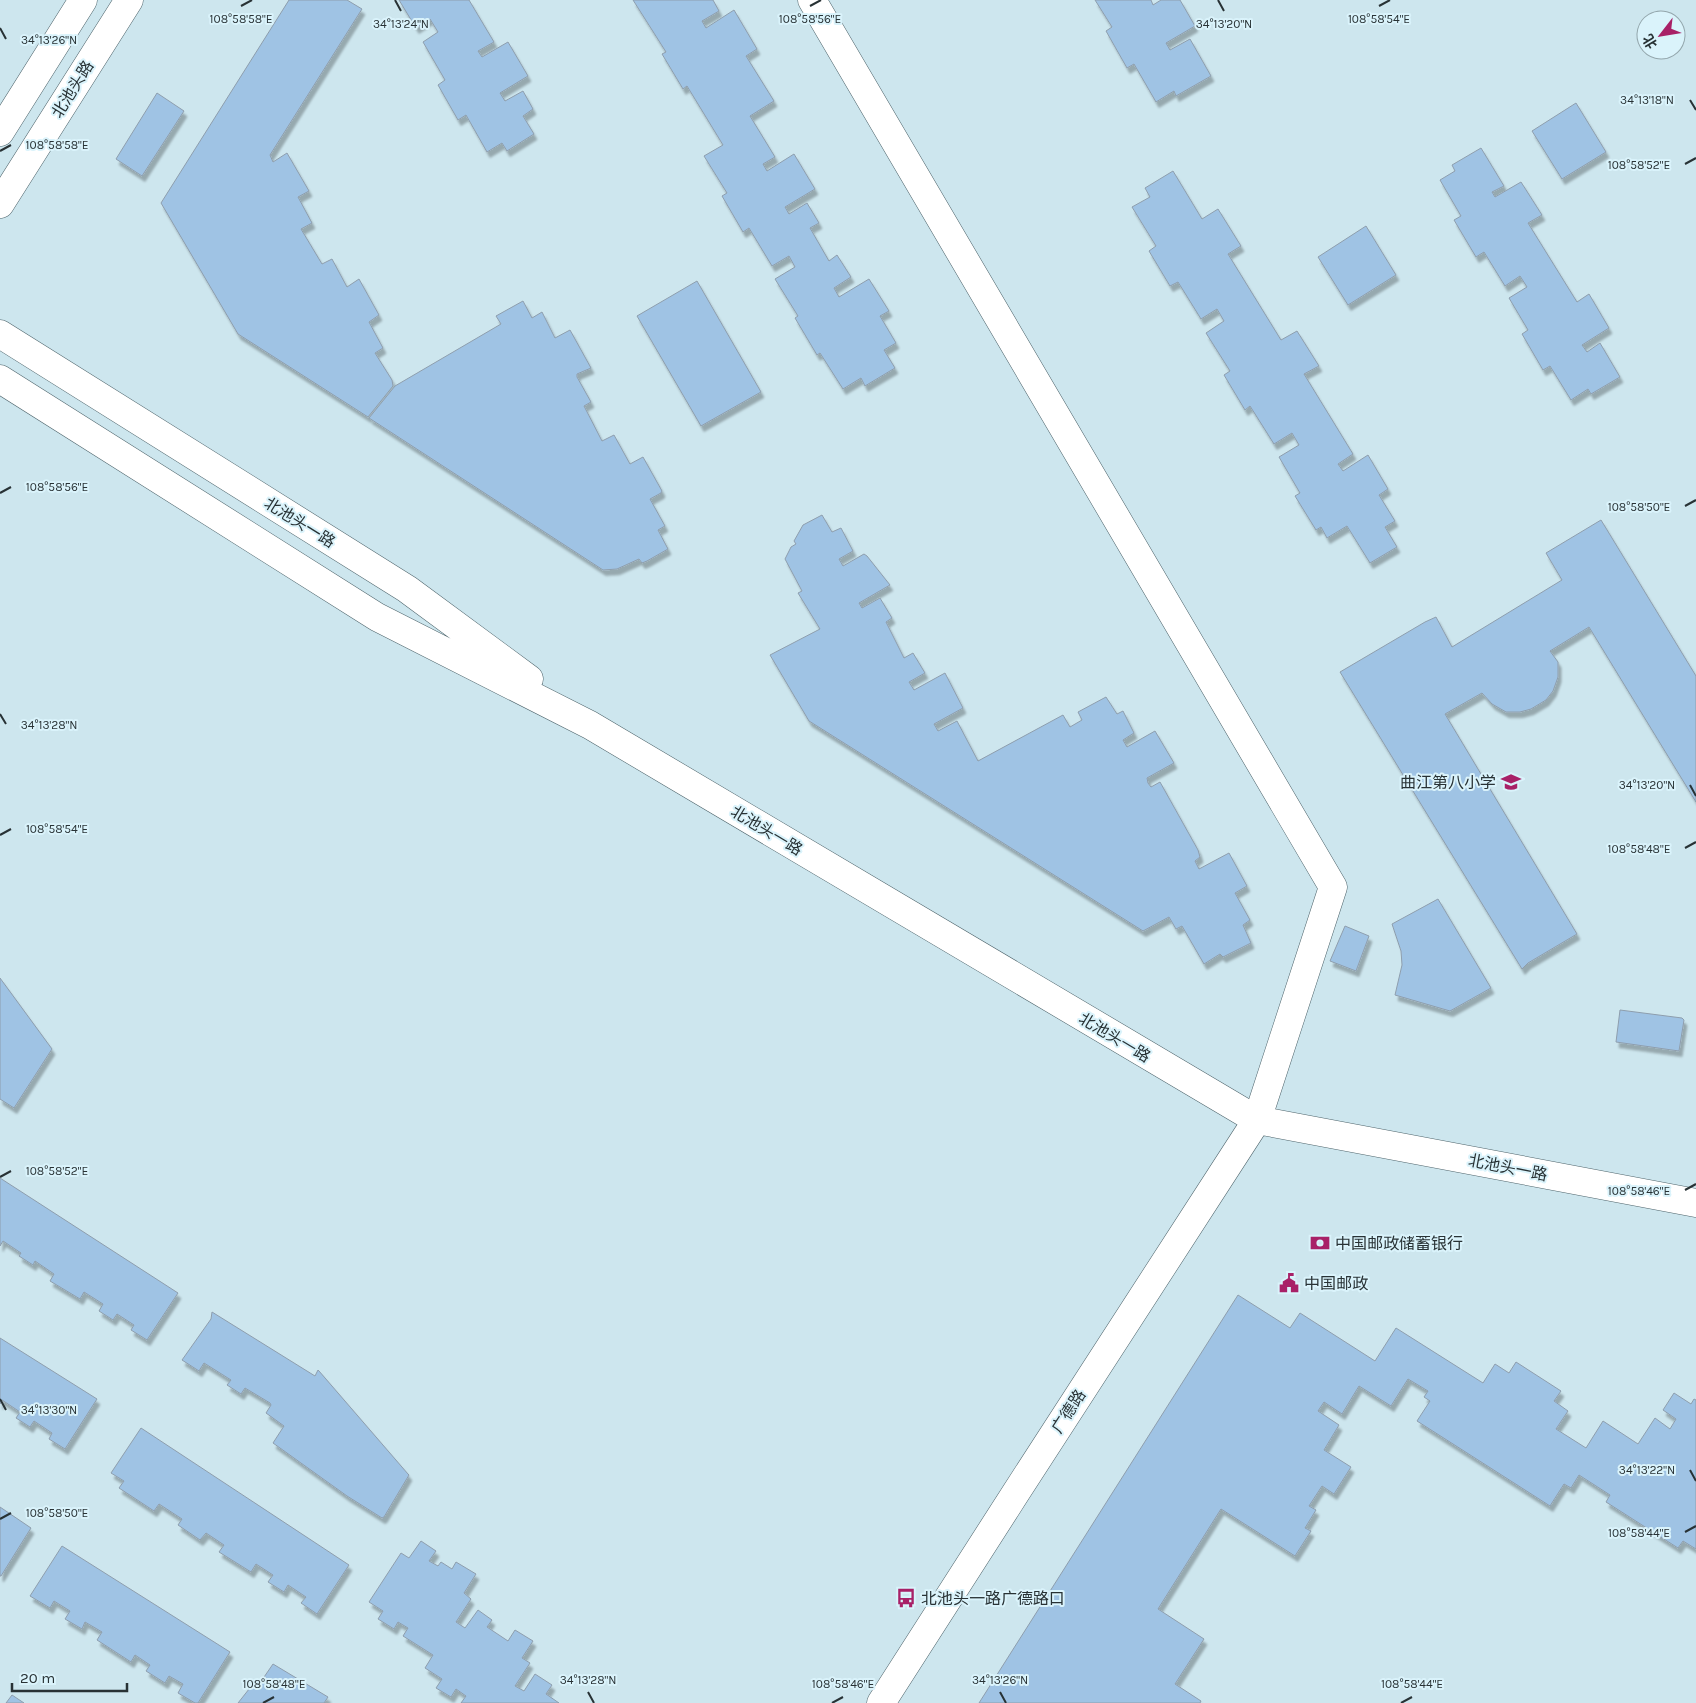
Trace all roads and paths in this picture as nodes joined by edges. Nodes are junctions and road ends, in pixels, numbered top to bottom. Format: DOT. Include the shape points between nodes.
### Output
graph roads {
  1 [pos="83,0"];
  2 [pos="129,0"];
  3 [pos="812,0"];
  4 [pos="0,132"];
  5 [pos="0,204"];
  6 [pos="0,334"];
  7 [pos="0,380"];
  8 [pos="590,725"];
  9 [pos="1257,1120"];
  10 [pos="1696,1203"];
  11 [pos="881,1703"];
  1 -- 4 [label="street"];
  2 -- 5 [label="street, 北池头路"];
  3 -- 9 [label="street, 广德路" via="1333,888"];
  6 -- 8 [label="street, 北池头一路" via="407,589"];
  7 -- 8 [label="street, 北池头一路" via="378,617"];
  8 -- 9 [label="street, 北池头一路"];
  9 -- 10 [label="street, 北池头一路"];
  9 -- 11 [label="street, 广德路"];
}
